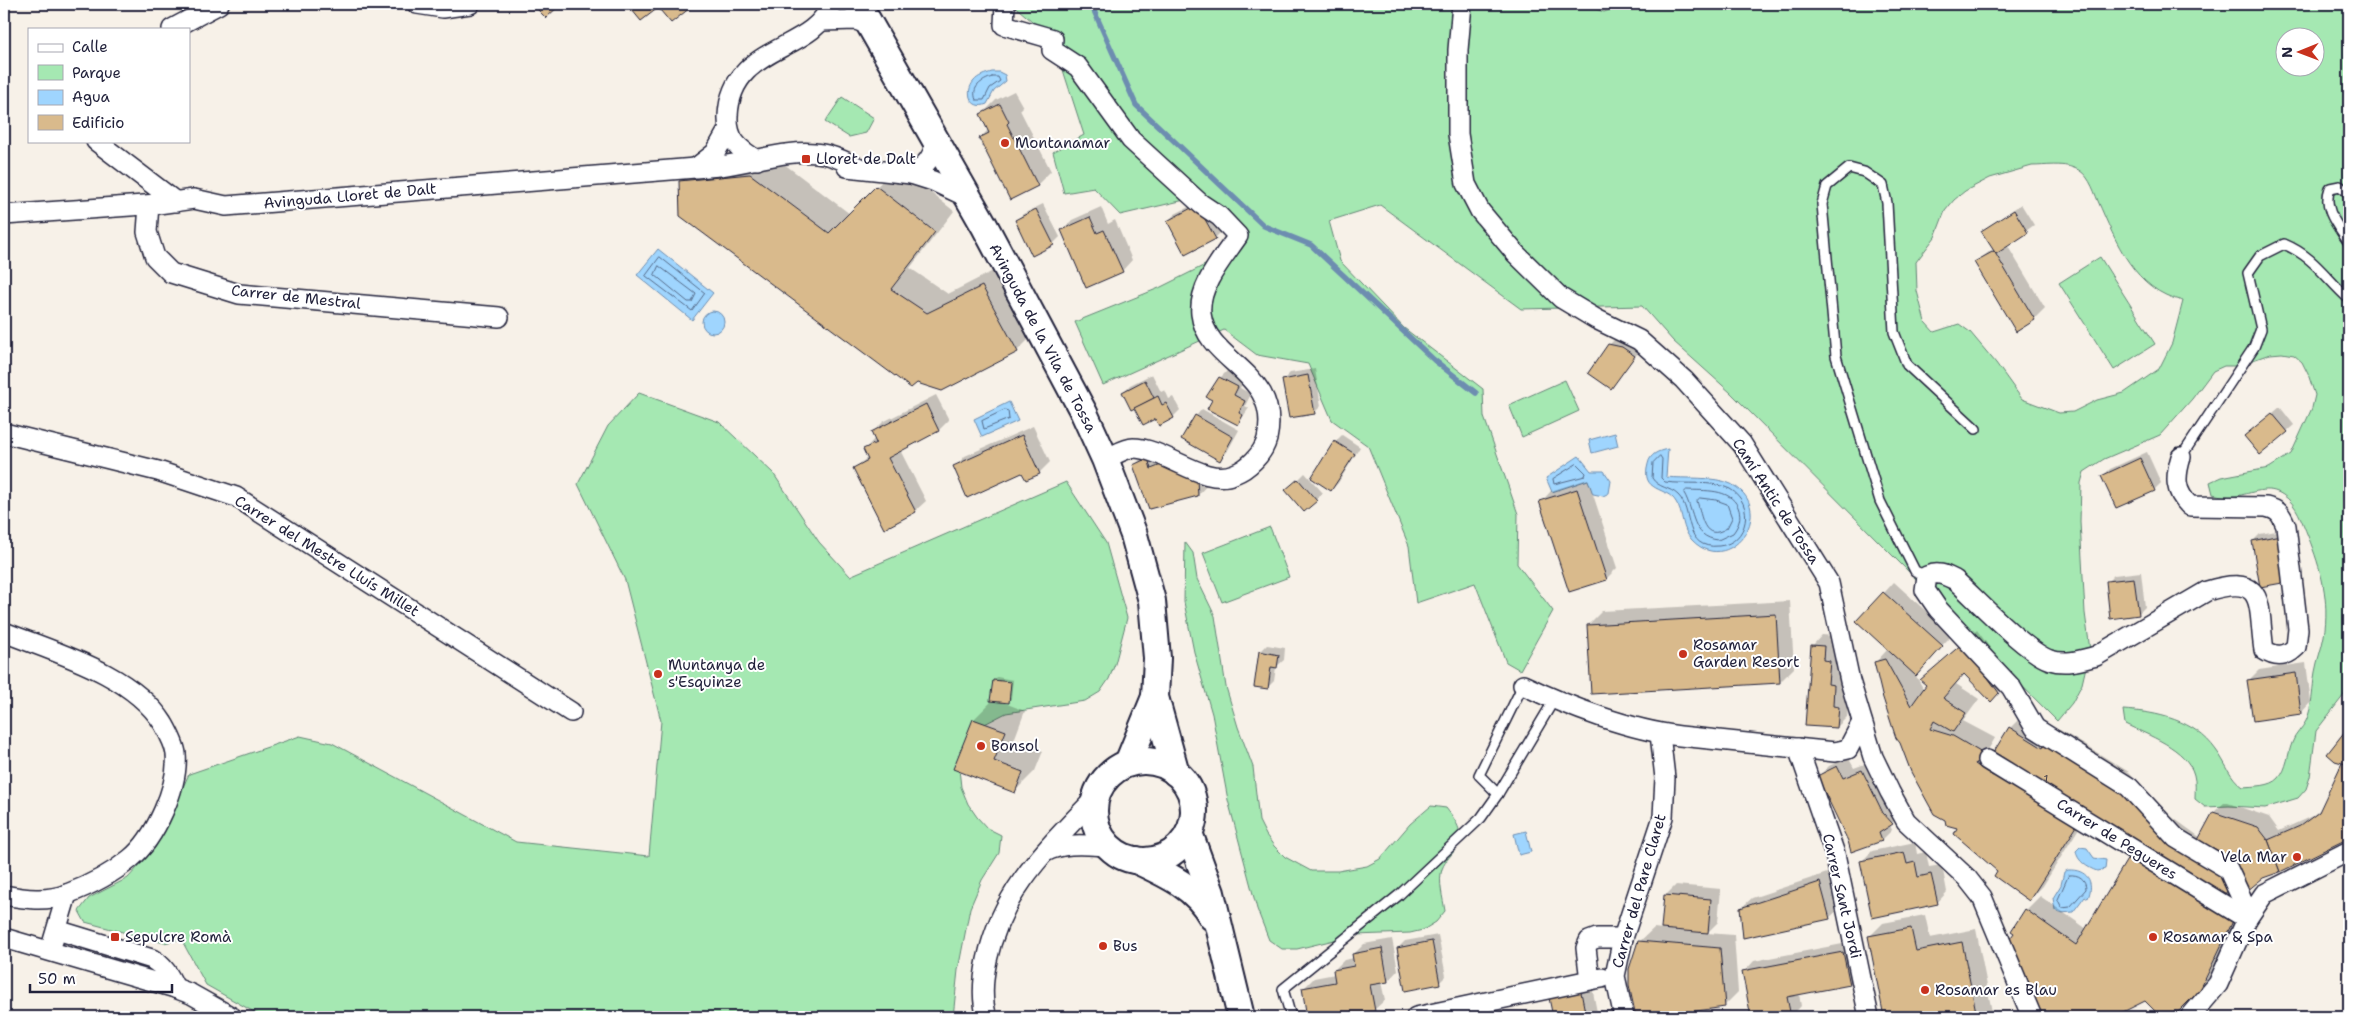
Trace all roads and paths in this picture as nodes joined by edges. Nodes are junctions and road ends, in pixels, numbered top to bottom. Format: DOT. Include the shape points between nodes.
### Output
graph roads {
  1 [pos="219,4"];
  2 [pos="417,4"];
  3 [pos="470,4"];
  4 [pos="831,4"];
  5 [pos="858,4"];
  6 [pos="1005,4"];
  7 [pos="1462,4"];
  8 [pos="822,21"];
  9 [pos="872,26"];
  10 [pos="174,28"];
  11 [pos="728,130"];
  12 [pos="937,140"];
  13 [pos="97,142"];
  14 [pos="762,160"];
  15 [pos="697,167"];
  16 [pos="911,174"];
  17 [pos="2349,194"];
  18 [pos="969,198"];
  19 [pos="176,202"];
  20 [pos="149,205"];
  21 [pos="4,215"];
  22 [pos="2349,243"];
  23 [pos="2349,299"];
  24 [pos="499,317"];
  25 [pos="1976,429"];
  26 [pos="4,433"];
  27 [pos="2181,457"];
  28 [pos="1105,459"];
  29 [pos="1927,576"];
  30 [pos="4,632"];
  31 [pos="1524,685"];
  32 [pos="1155,696"];
  33 [pos="1554,700"];
  34 [pos="571,712"];
  35 [pos="1862,722"];
  36 [pos="1660,734"];
  37 [pos="1798,748"];
  38 [pos="1848,749"];
  39 [pos="1872,758"];
  40 [pos="1987,760"];
  41 [pos="1128,763"];
  42 [pos="1176,773"];
  43 [pos="1498,794"];
  44 [pos="1096,797"];
  45 [pos="1189,833"];
  46 [pos="1108,846"];
  47 [pos="2349,852"];
  48 [pos="1040,855"];
  49 [pos="1136,860"];
  50 [pos="66,894"];
  51 [pos="4,895"];
  52 [pos="2247,919"];
  53 [pos="1217,925"];
  54 [pos="57,930"];
  55 [pos="4,938"];
  56 [pos="1623,938"];
  57 [pos="50,950"];
  58 [pos="1615,976"];
  59 [pos="1590,980"];
  60 [pos="2218,984"];
  61 [pos="175,988"];
  62 [pos="232,1017"];
  63 [pos="987,1017"];
  64 [pos="1241,1017"];
  65 [pos="1291,1017"];
  66 [pos="1416,1017"];
  67 [pos="1624,1017"];
  68 [pos="1869,1017"];
  69 [pos="2032,1017"];
  70 [pos="2190,1017"];
  71 [pos="2208,1017"];
  1 -- 10 [label="street"];
  2 -- 3 [label="street" via="443,8"];
  4 -- 8 [label="street"];
  5 -- 9 [label="main road, Avinguda de la Vila de Tossa"];
  6 -- 28 [label="street" via="1004,26 1053,39 1052,50 1078,67 1131,140 1238,236 1204,291 1201,315 1213,339 1262,393 1268,407 1266,445 1251,463 1234,475 1223,477 1210,476 1170,458 1133,448"];
  7 -- 35 [label="street, Camí Antic de Tossa" via="1458,50 1458,134 1466,184 1480,211 1516,254 1561,298 1638,340 1684,380 1742,444 1829,583"];
  8 -- 9 [label="street" via="856,20"];
  8 -- 11 [label="street" via="764,56 743,74 728,106"];
  9 -- 12 [label="main road, Avinguda de la Vila de Tossa"];
  11 -- 14 [label="street, Avinguda Lloret de Dalt" via="739,149"];
  11 -- 15 [label="street" via="716,153"];
  12 -- 16 [label="street" via="932,158"];
  12 -- 18 [label="main road, Avinguda de la Vila de Tossa"];
  13 -- 19 [label="street"];
  14 -- 15 [label="street, Avinguda Lloret de Dalt"];
  14 -- 16 [label="street, Avinguda Lloret de Dalt" via="781,165"];
  15 -- 19 [label="street, Avinguda Lloret de Dalt" via="226,206 194,199"];
  16 -- 18 [label="street, Avinguda Lloret de Dalt"];
  17 -- 22 [label="lane" via="2340,186 2330,188 2327,196 2328,210"];
  18 -- 28 [label="main road, Avinguda de la Vila de Tossa"];
  19 -- 20 [label="street, Avinguda Lloret de Dalt"];
  20 -- 21 [label="street, Avinguda Lloret de Dalt"];
  20 -- 24 [label="street, Carrer de Mestral" via="147,232 155,257 171,273 239,294"];
  23 -- 27 [label="lane" via="2321,268 2292,247 2284,244 2260,256 2248,273 2260,329 2254,348"];
  25 -- 29 [label="lane" via="1907,365 1894,332 1887,203 1883,185 1864,172 1849,168 1827,186 1822,204 1836,356 1880,501 1915,570"];
  26 -- 34 [label="street, Carrer del Mestre Lluís Millet" via="158,471 236,497"];
  27 -- 29 [label="street" via="2176,474 2177,489 2190,506 2266,506 2282,515 2298,629 2296,647 2291,652 2280,656 2264,650 2260,602 2253,592 2240,586 2224,586 2181,605 2096,656 2077,662 2051,660 2038,655 1955,580 1942,573"];
  28 -- 32 [label="main road, Avinguda de la Vila de Tossa" via="1134,535 1152,601 1157,658"];
  29 -- 52 [label="street" via="1925,590 1938,609 2011,687 2035,728 2129,787 2176,838 2228,869"];
  30 -- 50 [label="street" via="120,682 149,706 162,722 176,752 173,786 144,845 118,868"];
  31 -- 33 [label="street"];
  31 -- 43 [label="lane" via="1479,775"];
  32 -- 41 [label="main road, Avinguda de la Vila de Tossa"];
  32 -- 42 [label="main road, Avinguda de la Vila de Tossa"];
  33 -- 36 [label="street"];
  33 -- 43 [label="lane"];
  35 -- 38 [label="street"];
  35 -- 39 [label="street, Camí Antic de Tossa"];
  36 -- 37 [label="street"];
  36 -- 56 [label="street, Carrer del Pare Claret" via="1665,778 1663,817"];
  37 -- 38 [label="street" via="1835,752"];
  37 -- 68 [label="street, Carrer Sant Jordi" via="1835,854"];
  38 -- 39 [label="street"];
  39 -- 69 [label="street, Camí Antic de Tossa" via="1906,821 1967,878 1982,897"];
  40 -- 52 [label="street, Carrer de Pegueres"];
  41 -- 42 [label="main road" via="1156,762"];
  41 -- 44 [label="main road" via="1109,774"];
  42 -- 45 [label="main road" via="1184,781 1192,800 1193,821"];
  43 -- 65 [label="lane" via="1481,818 1400,895 1283,989"];
  44 -- 46 [label="main road" via="1096,826"];
  44 -- 48 [label="street"];
  45 -- 49 [label="main road" via="1168,854"];
  45 -- 53 [label="main road" via="1210,893"];
  46 -- 48 [label="street" via="1071,844"];
  46 -- 49 [label="main road"];
  47 -- 52 [label="street" via="2264,894"];
  48 -- 63 [label="street" via="1010,897 994,934 983,984"];
  49 -- 53 [label="main road" via="1164,872 1190,889"];
  50 -- 51 [label="street" via="28,899"];
  50 -- 54 [label="street"];
  52 -- 60 [label="street"];
  53 -- 64 [label="main road"];
  54 -- 57 [label="street"];
  54 -- 61 [label="street" via="152,959 169,975"];
  55 -- 57 [label="street"];
  56 -- 58 [label="street, Carrer del Pare Claret"];
  56 -- 59 [label="street" via="1589,941 1586,948"];
  57 -- 61 [label="street"];
  58 -- 59 [label="street"];
  58 -- 67 [label="street, Carrer del Pare Claret"];
  59 -- 66 [label="street"];
  60 -- 70 [label="street"];
  60 -- 71 [label="street"];
  61 -- 62 [label="street"];
}
